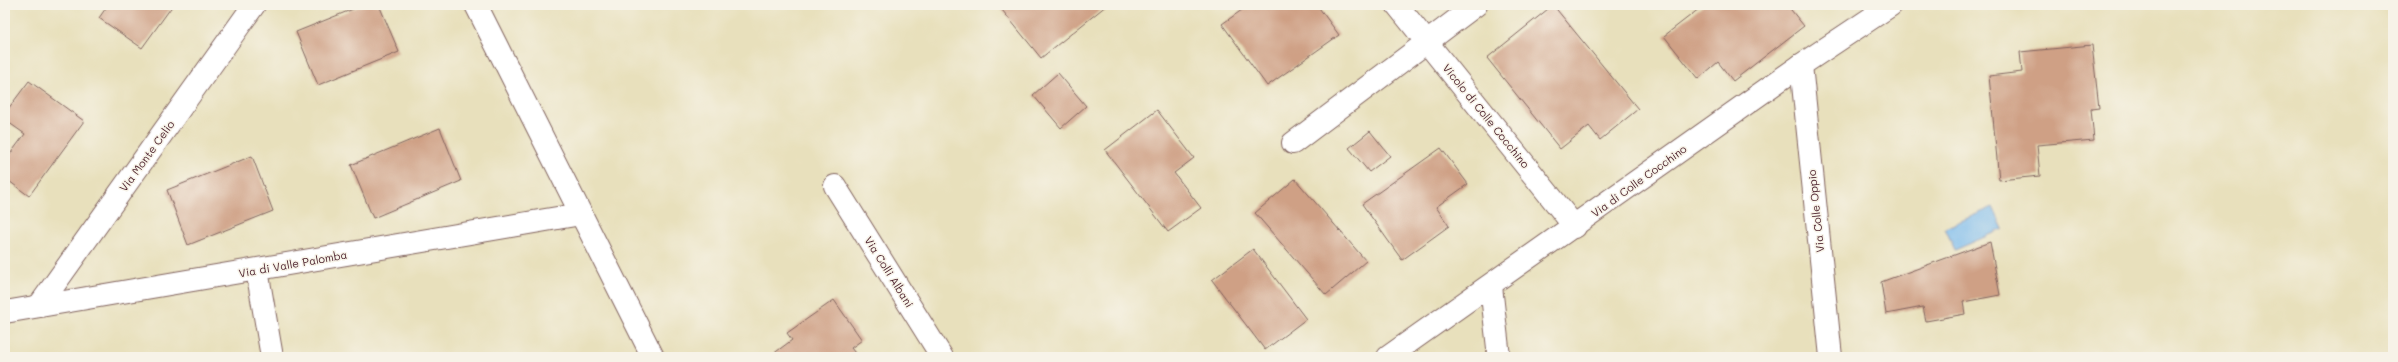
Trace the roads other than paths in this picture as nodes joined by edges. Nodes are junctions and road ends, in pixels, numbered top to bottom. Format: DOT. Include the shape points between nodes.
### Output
graph roads {
  1 [pos="254,5"];
  2 [pos="476,5"];
  3 [pos="1397,5"];
  4 [pos="1476,5"];
  5 [pos="1891,5"];
  6 [pos="1426,42"];
  7 [pos="1801,66"];
  8 [pos="1293,143"];
  9 [pos="835,186"];
  10 [pos="581,214"];
  11 [pos="1575,227"];
  12 [pos="257,270"];
  13 [pos="1492,286"];
  14 [pos="39,306"];
  15 [pos="5,312"];
  16 [pos="272,357"];
  17 [pos="653,357"];
  18 [pos="942,357"];
  19 [pos="1388,357"];
  20 [pos="1499,357"];
  21 [pos="1831,357"];
  1 -- 14 [label="street, Via Monte Celio"];
  2 -- 10 [label="street"];
  3 -- 6 [label="street, Vicolo di Colle Cocchino"];
  4 -- 6 [label="street"];
  5 -- 7 [label="street, Via di Colle Cocchino"];
  6 -- 8 [label="street"];
  6 -- 11 [label="street, Vicolo di Colle Cocchino"];
  7 -- 11 [label="street, Via di Colle Cocchino"];
  7 -- 21 [label="street, Via Colle Oppio"];
  9 -- 18 [label="street, Via Colli Albani"];
  10 -- 12 [label="street, Via di Valle Palomba"];
  10 -- 17 [label="street"];
  11 -- 13 [label="street, Via di Colle Cocchino"];
  12 -- 14 [label="street, Via di Valle Palomba"];
  12 -- 16 [label="street"];
  13 -- 19 [label="street, Via di Colle Cocchino"];
  13 -- 20 [label="street"];
  14 -- 15 [label="street, Via di Valle Palomba"];
}
